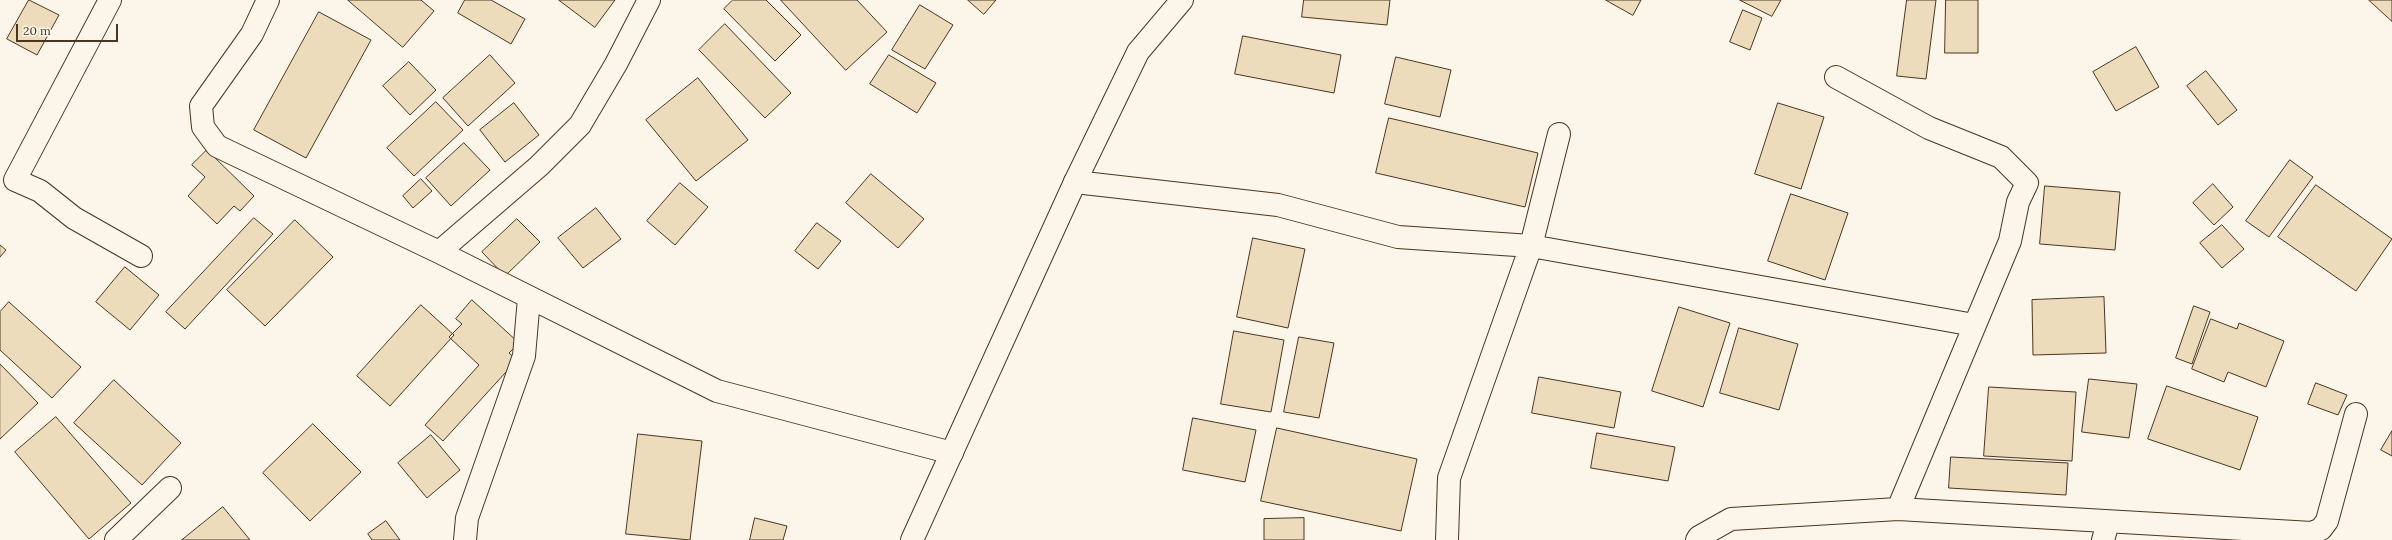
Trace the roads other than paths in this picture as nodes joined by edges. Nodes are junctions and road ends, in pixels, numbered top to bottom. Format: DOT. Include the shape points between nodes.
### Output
graph roads {
  1 [pos="110,0"];
  2 [pos="268,0"];
  3 [pos="649,0"];
  4 [pos="1182,0"];
  5 [pos="1836,77"];
  6 [pos="1559,134"];
  7 [pos="1075,182"];
  8 [pos="1531,246"];
  9 [pos="439,252"];
  10 [pos="141,256"];
  11 [pos="530,298"];
  12 [pos="1974,325"];
  13 [pos="2356,414"];
  14 [pos="952,453"];
  15 [pos="170,488"];
  16 [pos="1898,509"];
  17 [pos="2105,531"];
  18 [pos="116,540"];
  19 [pos="465,540"];
  20 [pos="912,540"];
  21 [pos="1447,540"];
  22 [pos="1697,540"];
  1 -- 10 [label="street" via="15,180 40,192 74,218"];
  2 -- 9 [label="street" via="252,34 201,106 203,127 217,146"];
  3 -- 9 [label="street" via="616,64 580,125 539,166"];
  4 -- 7 [label="street" via="1138,52"];
  5 -- 12 [label="street" via="1929,128 2001,157 2027,183 2018,202 2010,241"];
  6 -- 8 [label="street"];
  7 -- 8 [label="street" via="1278,205 1398,236"];
  7 -- 14 [label="street"];
  8 -- 12 [label="street"];
  8 -- 21 [label="street" via="1450,478"];
  9 -- 11 [label="street"];
  11 -- 14 [label="street" via="717,391"];
  11 -- 19 [label="street" via="524,356 467,518"];
  12 -- 16 [label="street"];
  13 -- 17 [label="street" via="2327,521 2312,533 2279,529"];
  14 -- 20 [label="street"];
  15 -- 18 [label="street"];
  16 -- 17 [label="street"];
  16 -- 22 [label="street" via="1759,515 1731,519 1699,536"];
}
